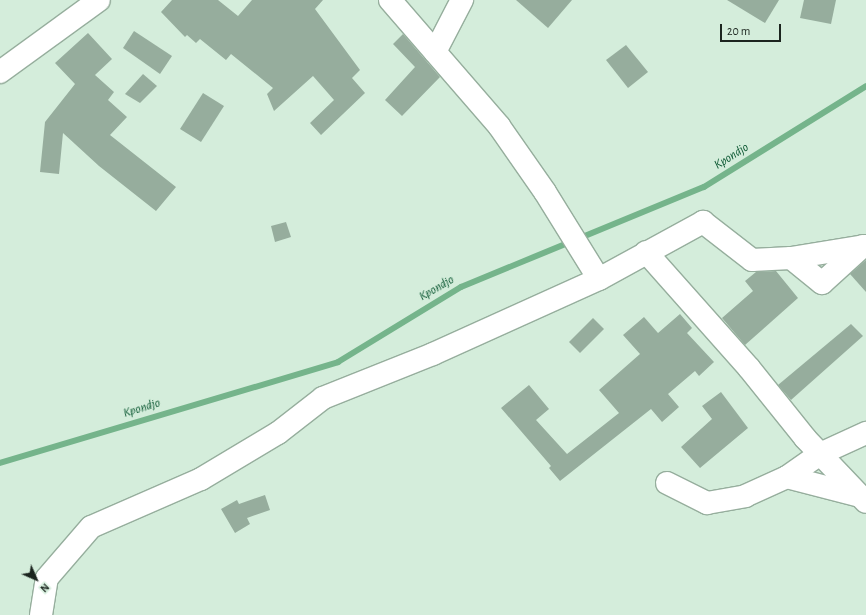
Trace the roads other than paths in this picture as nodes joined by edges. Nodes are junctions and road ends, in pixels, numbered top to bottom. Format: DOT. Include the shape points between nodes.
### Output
graph roads {
  1 [pos="100,0"];
  2 [pos="390,0"];
  3 [pos="462,0"];
  4 [pos="435,52"];
  5 [pos="0,72"];
  6 [pos="864,246"];
  7 [pos="646,252"];
  8 [pos="791,258"];
  9 [pos="595,273"];
  10 [pos="866,433"];
  11 [pos="820,454"];
  12 [pos="787,478"];
  13 [pos="667,483"];
  14 [pos="863,499"];
  15 [pos="41,615"];
  1 -- 5 [label="street"];
  2 -- 4 [label="street"];
  3 -- 4 [label="street"];
  4 -- 9 [label="street" via="499,126 545,192"];
  6 -- 8 [label="street"];
  6 -- 8 [label="street" via="822,283"];
  7 -- 8 [label="street" via="702,222 752,260"];
  7 -- 9 [label="street"];
  7 -- 11 [label="street" via="749,368"];
  9 -- 15 [label="street" via="433,354 323,398 278,433 200,479 91,527 47,578"];
  10 -- 11 [label="street"];
  11 -- 12 [label="street"];
  11 -- 14 [label="street"];
  12 -- 13 [label="street" via="744,496 707,503"];
  12 -- 14 [label="street"];
}
